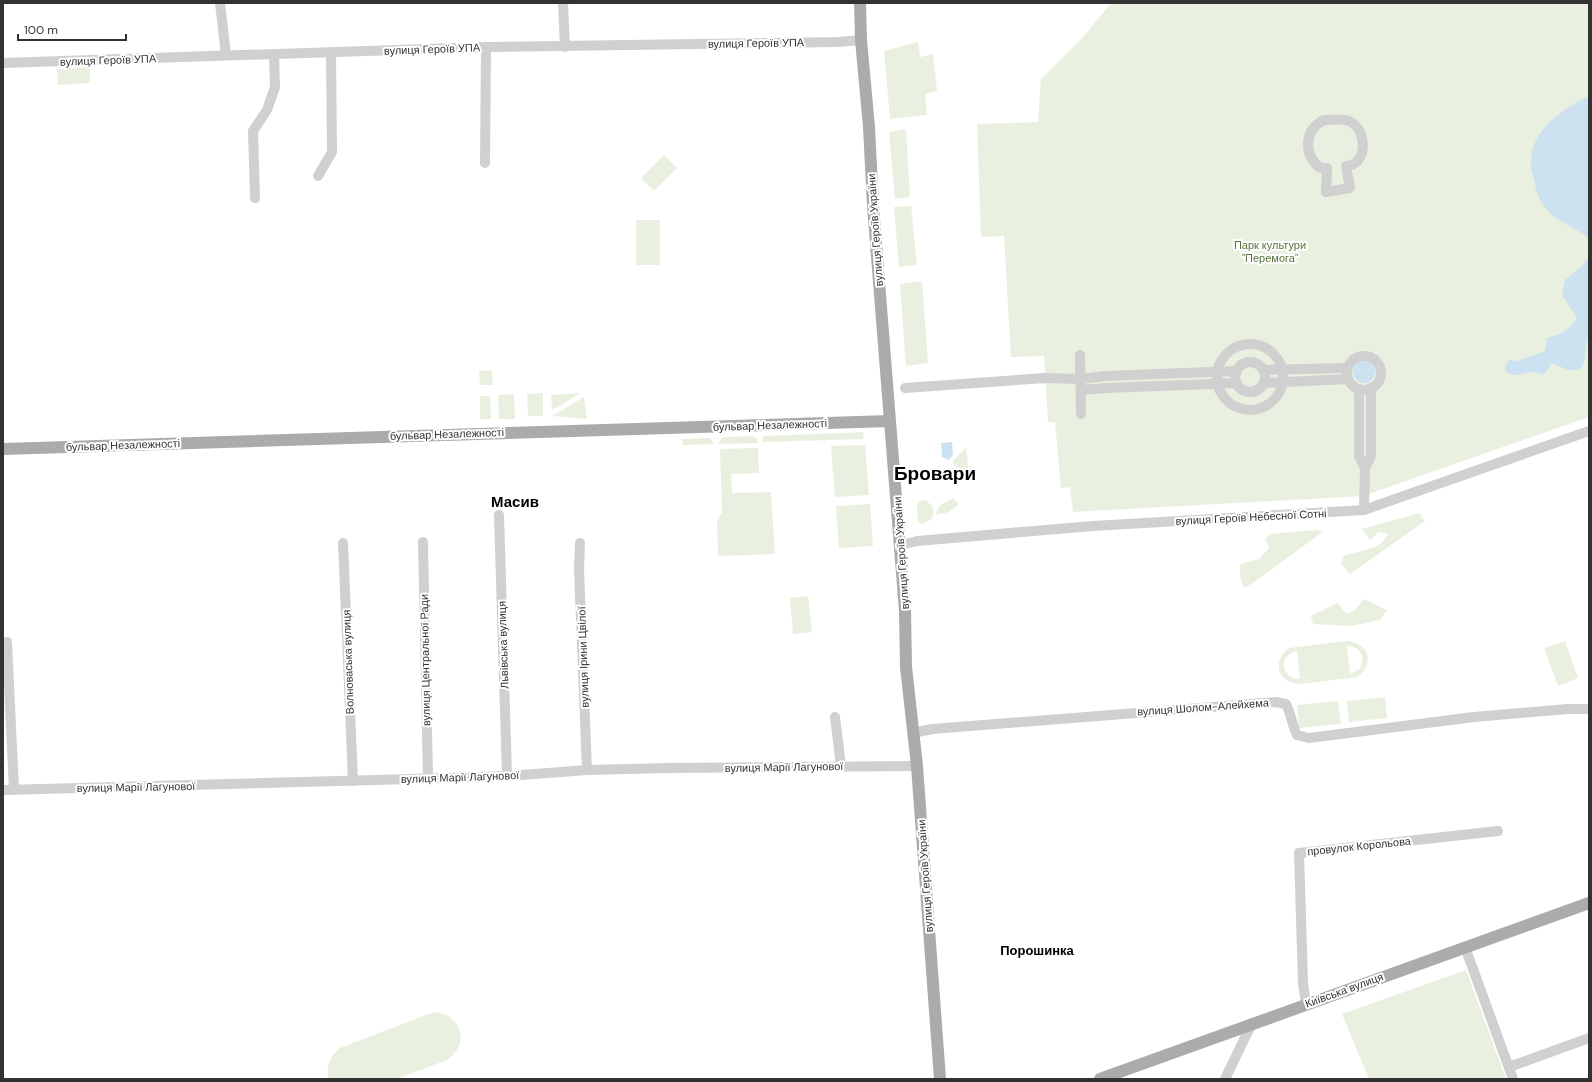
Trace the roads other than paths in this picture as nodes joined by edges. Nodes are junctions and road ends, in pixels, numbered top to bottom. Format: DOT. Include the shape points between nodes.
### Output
graph roads {
  1 [pos="220,3"];
  2 [pos="563,3"];
  3 [pos="860,3"];
  4 [pos="860,40"];
  5 [pos="486,47"];
  6 [pos="565,47"];
  7 [pos="331,52"];
  8 [pos="274,54"];
  9 [pos="226,55"];
  10 [pos="3,63"];
  11 [pos="485,163"];
  12 [pos="1352,166"];
  13 [pos="318,176"];
  14 [pos="255,198"];
  15 [pos="1080,355"];
  16 [pos="1347,368"];
  17 [pos="1264,370"];
  18 [pos="1283,370"];
  19 [pos="1237,371"];
  20 [pos="1217,372"];
  21 [pos="1081,379"];
  22 [pos="1348,379"];
  23 [pos="1283,382"];
  24 [pos="1237,383"];
  25 [pos="1264,383"];
  26 [pos="1218,384"];
  27 [pos="905,388"];
  28 [pos="1371,388"];
  29 [pos="1358,389"];
  30 [pos="1081,390"];
  31 [pos="1081,414"];
  32 [pos="890,421"];
  33 [pos="1589,431"];
  34 [pos="3,449"];
  35 [pos="1365,468"];
  36 [pos="1364,510"];
  37 [pos="499,515"];
  38 [pos="423,542"];
  39 [pos="343,543"];
  40 [pos="580,543"];
  41 [pos="901,545"];
  42 [pos="7,642"];
  43 [pos="1589,709"];
  44 [pos="835,717"];
  45 [pos="913,733"];
  46 [pos="841,766"];
  47 [pos="916,766"];
  48 [pos="587,770"];
  49 [pos="507,776"];
  50 [pos="428,778"];
  51 [pos="353,781"];
  52 [pos="3,790"];
  53 [pos="14,790"];
  54 [pos="1498,831"];
  55 [pos="1589,902"];
  56 [pos="1464,946"];
  57 [pos="1306,1004"];
  58 [pos="1252,1023"];
  59 [pos="1589,1038"];
  60 [pos="1508,1067"];
  61 [pos="940,1079"];
  62 [pos="1100,1079"];
  63 [pos="1225,1079"];
  64 [pos="1513,1079"];
  1 -- 9 [label="street"];
  2 -- 6 [label="street"];
  3 -- 4 [label="main road, вулиця Героїв України"];
  4 -- 6 [label="street, вулиця Героїв УПА"];
  4 -- 32 [label="main road, вулиця Героїв України" via="869,127"];
  5 -- 6 [label="street, вулиця Героїв УПА"];
  5 -- 7 [label="street, вулиця Героїв УПА"];
  5 -- 11 [label="street"];
  7 -- 8 [label="street, вулиця Героїв УПА"];
  7 -- 13 [label="street" via="332,152"];
  8 -- 9 [label="street, вулиця Героїв УПА"];
  8 -- 14 [label="street" via="275,87 268,110 253,131"];
  9 -- 10 [label="street, вулиця Героїв УПА"];
  12 -- 12 [label="street" via="1359,160 1363,147 1361,134 1356,126 1349,120 1324,120 1317,123 1307,143 1308,152 1316,165 1327,168 1326,192 1350,188 1346,166"];
  15 -- 21 [label="street"];
  16 -- 18 [label="street"];
  16 -- 22 [label="street"];
  16 -- 28 [label="street" via="1358,356 1374,359 1381,374 1377,384"];
  17 -- 18 [label="street"];
  17 -- 19 [label="street" via="1258,364 1249,362 1240,366"];
  17 -- 25 [label="street"];
  18 -- 20 [label="street" via="1271,351 1261,345 1250,343 1228,352 1221,360"];
  18 -- 23 [label="street"];
  19 -- 20 [label="street"];
  19 -- 24 [label="street"];
  20 -- 21 [label="street"];
  20 -- 26 [label="street"];
  21 -- 27 [label="street" via="1045,378"];
  21 -- 30 [label="street"];
  22 -- 23 [label="street"];
  22 -- 29 [label="street"];
  23 -- 25 [label="street"];
  23 -- 26 [label="street" via="1279,394 1272,402 1263,408 1252,410 1232,405 1223,397"];
  24 -- 25 [label="street" via="1242,390 1250,392 1258,390"];
  24 -- 26 [label="street"];
  26 -- 30 [label="street"];
  28 -- 29 [label="street"];
  28 -- 35 [label="street" via="1371,456"];
  29 -- 35 [label="street" via="1359,456"];
  30 -- 31 [label="street"];
  32 -- 34 [label="main road, бульвар Незалежності"];
  32 -- 41 [label="main road, вулиця Героїв України"];
  33 -- 36 [label="street, вулиця Героїв Небесної Сотні"];
  35 -- 36 [label="street"];
  36 -- 41 [label="street, вулиця Героїв Небесної Сотні" via="1093,526 917,541"];
  37 -- 49 [label="street, Львівська вулиця"];
  38 -- 50 [label="street, вулиця Центральної Ради"];
  39 -- 51 [label="street, Волноваська вулиця"];
  40 -- 48 [label="street, вулиця Ірини Цвілої"];
  41 -- 45 [label="main road, вулиця Героїв України" via="906,667"];
  42 -- 53 [label="street"];
  43 -- 45 [label="street, вулиця Шолом-Алейхема" via="1474,717 1309,738 1297,735 1286,704 1276,702 932,729"];
  44 -- 46 [label="street"];
  45 -- 47 [label="main road, вулиця Героїв України"];
  46 -- 47 [label="street, вулиця Марії Лагунової"];
  46 -- 48 [label="street, вулиця Марії Лагунової"];
  47 -- 61 [label="main road, вулиця Героїв України"];
  48 -- 49 [label="street, вулиця Марії Лагунової"];
  49 -- 50 [label="street, вулиця Марії Лагунової"];
  50 -- 51 [label="street, вулиця Марії Лагунової"];
  51 -- 53 [label="street, вулиця Марії Лагунової"];
  52 -- 53 [label="street, вулиця Марії Лагунової"];
  54 -- 57 [label="street, провулок Корольова" via="1299,853 1303,983"];
  55 -- 56 [label="main road, Київська вулиця"];
  56 -- 57 [label="main road, Київська вулиця"];
  56 -- 60 [label="street"];
  57 -- 58 [label="main road, Київська вулиця"];
  58 -- 62 [label="main road, Київська вулиця"];
  58 -- 63 [label="street"];
  59 -- 60 [label="street"];
  60 -- 64 [label="street"];
}
